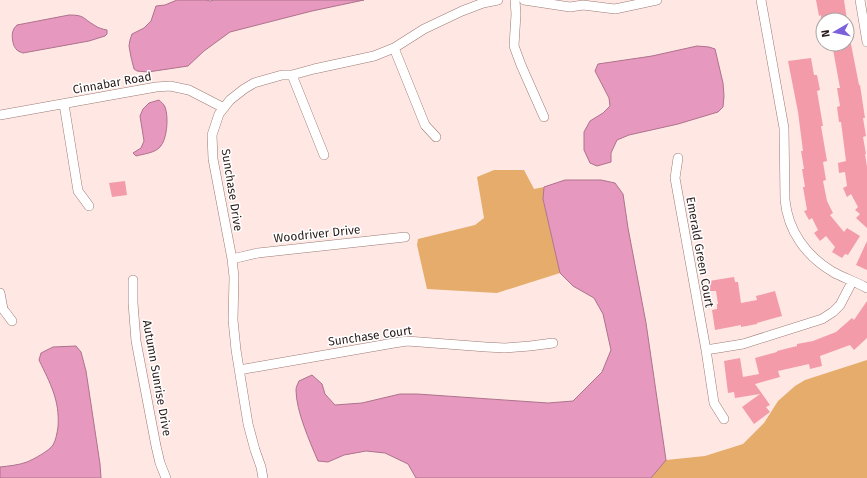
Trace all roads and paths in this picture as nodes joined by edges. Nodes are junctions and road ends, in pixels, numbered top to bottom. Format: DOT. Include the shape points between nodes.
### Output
graph roads {
  1 [pos="498,0"];
  2 [pos="514,0"];
  3 [pos="524,0"];
  4 [pos="657,0"];
  5 [pos="761,0"];
  6 [pos="860,0"];
  7 [pos="867,42"];
  8 [pos="394,48"];
  9 [pos="292,75"];
  10 [pos="64,104"];
  11 [pos="224,108"];
  12 [pos="0,115"];
  13 [pos="544,117"];
  14 [pos="436,137"];
  15 [pos="324,155"];
  16 [pos="678,158"];
  17 [pos="89,206"];
  18 [pos="405,237"];
  19 [pos="232,259"];
  20 [pos="133,280"];
  21 [pos="852,282"];
  22 [pos="867,288"];
  23 [pos="0,293"];
  24 [pos="12,321"];
  25 [pos="553,343"];
  26 [pos="706,350"];
  27 [pos="239,370"];
  28 [pos="724,419"];
  29 [pos="166,478"];
  30 [pos="263,478"];
  1 -- 8 [label="street, Sunchase Drive" via="462,11 424,29"];
  2 -- 13 [label="street" via="514,46"];
  3 -- 4 [label="street" via="570,7 582,5 615,9"];
  5 -- 21 [label="street" via="783,121 785,200 791,224 800,242 812,257"];
  6 -- 7 [label="street"];
  8 -- 9 [label="street, Sunchase Drive" via="374,56"];
  8 -- 14 [label="street" via="426,125"];
  9 -- 11 [label="street, Sunchase Drive" via="282,75 254,83 230,100"];
  9 -- 15 [label="street"];
  10 -- 11 [label="street, Cinnabar Road" via="170,86 189,90"];
  10 -- 12 [label="street, Cinnabar Road"];
  10 -- 17 [label="street" via="78,191"];
  11 -- 19 [label="street, Sunchase Drive" via="219,114 212,135 213,159"];
  16 -- 26 [label="street, Emerald Green Court" via="675,178"];
  18 -- 19 [label="street, Woodriver Drive" via="258,253"];
  19 -- 27 [label="street, Sunchase Drive" via="233,320"];
  20 -- 29 [label="street, Autumn Sunrise Drive" via="136,341 156,446"];
  21 -- 22 [label="street"];
  21 -- 26 [label="street" via="840,305 822,319 743,344"];
  23 -- 24 [label="street" via="3,309"];
  25 -- 27 [label="street, Sunchase Court" via="492,347 394,342"];
  26 -- 28 [label="street, Emerald Green Court" via="714,403"];
  27 -- 30 [label="street, Sunchase Drive" via="248,424"];
}
